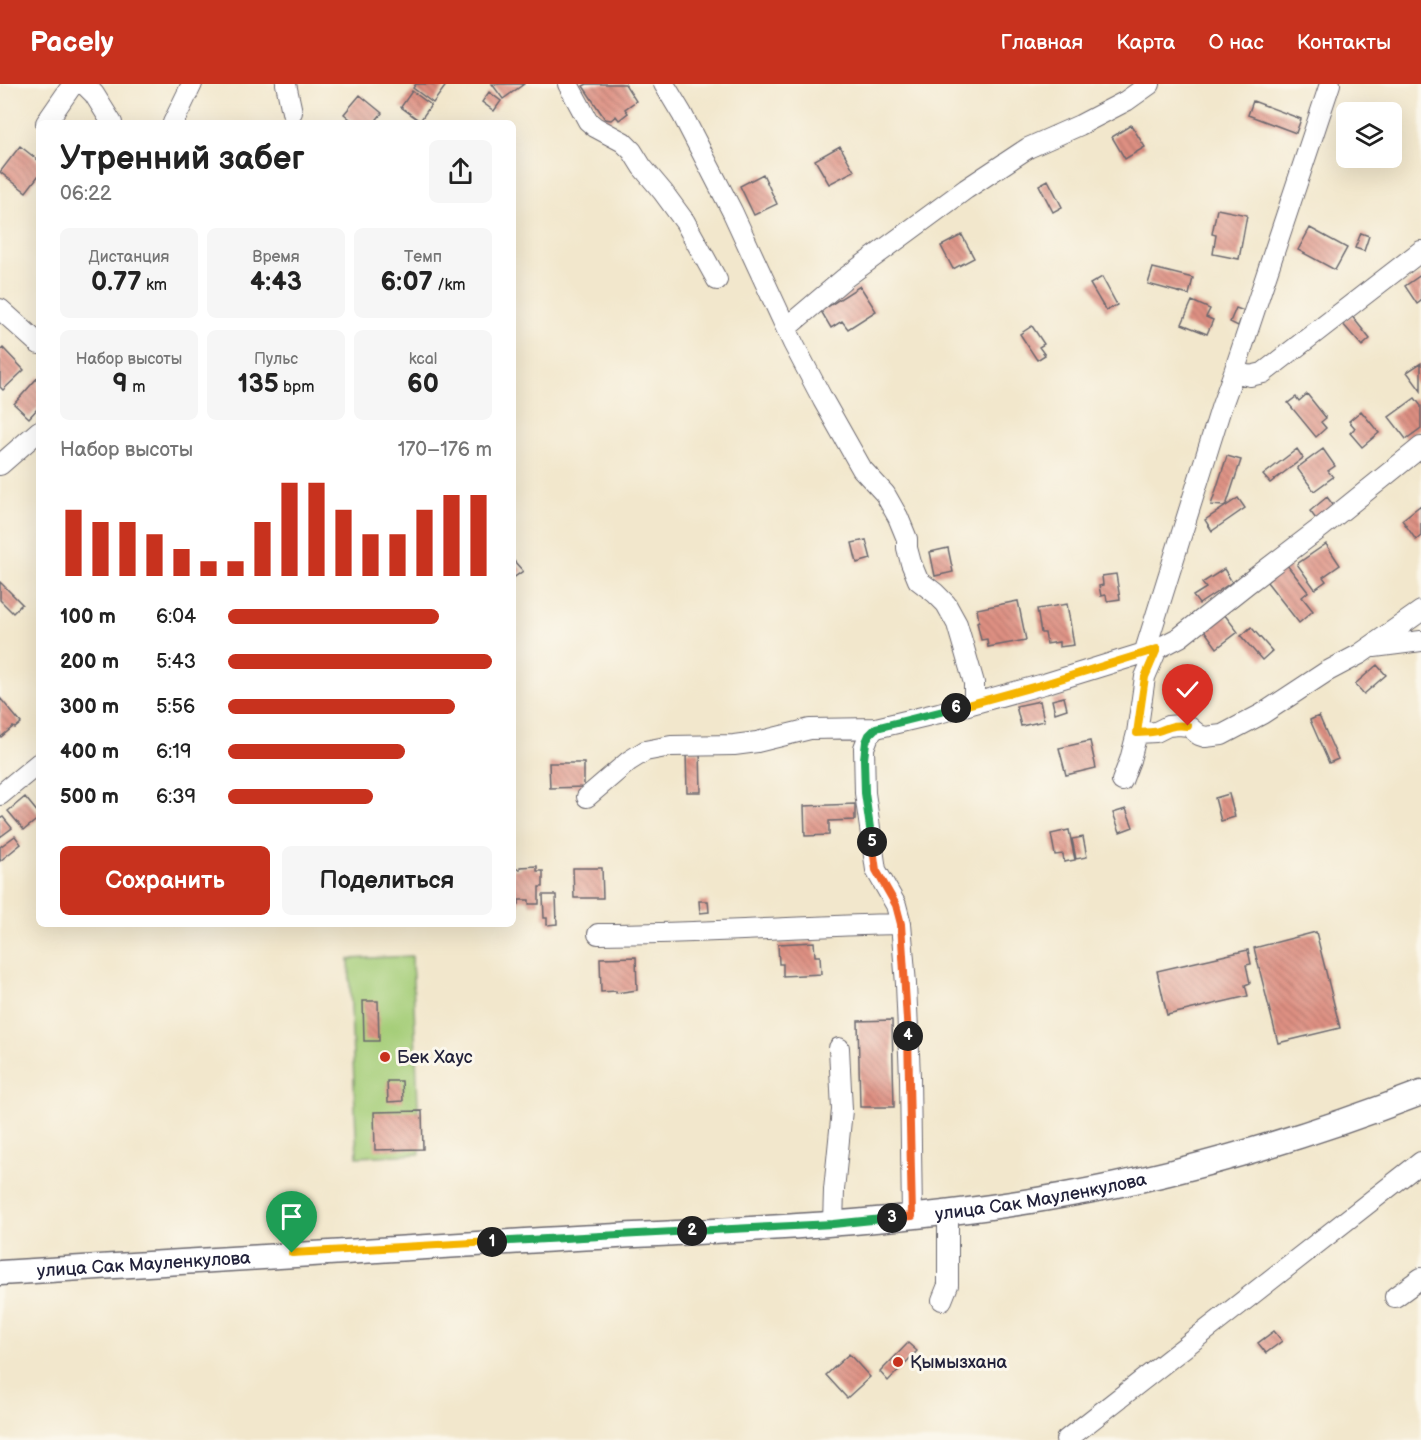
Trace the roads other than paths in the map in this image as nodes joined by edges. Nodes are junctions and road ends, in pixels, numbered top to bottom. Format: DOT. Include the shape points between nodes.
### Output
graph roads {
  1 [pos="73,84"];
  2 [pos="84,84"];
  3 [pos="192,84"];
  4 [pos="286,84"];
  5 [pos="568,84"];
  6 [pos="664,84"];
  7 [pos="1150,84"];
  8 [pos="1330,84"];
  9 [pos="292,112"];
  10 [pos="48,120"];
  11 [pos="110,120"];
  12 [pos="174,120"];
  13 [pos="1421,251"];
  14 [pos="717,280"];
  15 [pos="0,309"];
  16 [pos="786,328"];
  17 [pos="36,341"];
  18 [pos="1234,372"];
  19 [pos="36,434"];
  20 [pos="1421,447"];
  21 [pos="0,465"];
  22 [pos="1421,611"];
  23 [pos="1421,640"];
  24 [pos="1368,648"];
  25 [pos="1150,652"];
  26 [pos="974,703"];
  27 [pos="876,728"];
  28 [pos="1137,733"];
  29 [pos="36,765"];
  30 [pos="1122,781"];
  31 [pos="0,795"];
  32 [pos="587,797"];
  33 [pos="901,924"];
  34 [pos="598,934"];
  35 [pos="839,1048"];
  36 [pos="1421,1093"];
  37 [pos="1421,1162"];
  38 [pos="948,1212"];
  39 [pos="912,1216"];
  40 [pos="833,1224"];
  41 [pos="0,1273"];
  42 [pos="1421,1278"];
  43 [pos="1395,1297"];
  44 [pos="942,1300"];
  45 [pos="1066,1440"];
  1 -- 10 [label="street"];
  2 -- 11 [label="street"];
  3 -- 12 [label="street"];
  4 -- 9 [label="street"];
  5 -- 14 [label="street" via="588,122 623,141 632,151 685,222"];
  6 -- 16 [label="street" via="732,211"];
  7 -- 16 [label="street" via="1126,101 1028,148 966,189 844,278"];
  8 -- 18 [label="street"];
  13 -- 18 [label="street" via="1263,373 1250,376"];
  15 -- 17 [label="street"];
  16 -- 26 [label="street" via="862,469 885,494 898,517 918,580 946,604 957,624 974,683"];
  18 -- 25 [label="street"];
  19 -- 21 [label="street"];
  20 -- 25 [label="street" via="1180,637"];
  22 -- 24 [label="street"];
  23 -- 24 [label="street"];
  24 -- 28 [label="street" via="1222,735 1199,735 1188,726 1179,725"];
  25 -- 26 [label="street"];
  25 -- 28 [label="street"];
  26 -- 27 [label="street"];
  27 -- 32 [label="street" via="810,729 757,742 645,751"];
  27 -- 33 [label="street" via="864,748 865,793 876,870 896,905"];
  28 -- 30 [label="street"];
  29 -- 31 [label="street"];
  33 -- 34 [label="street"];
  33 -- 39 [label="street" via="910,1077"];
  35 -- 40 [label="street" via="842,1110"];
  36 -- 38 [label="main road, улица Сак Мауленкулова" via="1264,1147 1155,1177"];
  37 -- 45 [label="street"];
  38 -- 39 [label="main road, улица Сак Мауленкулова"];
  38 -- 44 [label="street" via="948,1285"];
  39 -- 40 [label="main road, улица Сак Мауленкулова"];
  40 -- 41 [label="main road, улица Сак Мауленкулова"];
  42 -- 43 [label="street"];
}
